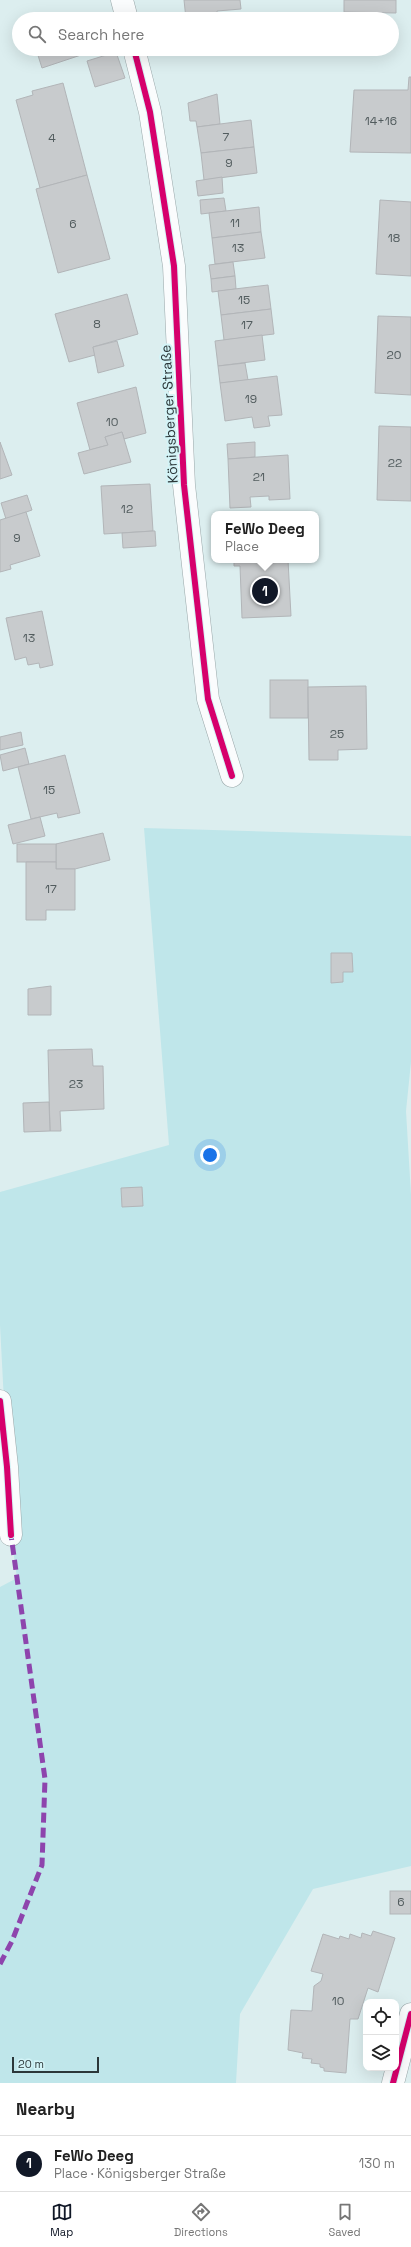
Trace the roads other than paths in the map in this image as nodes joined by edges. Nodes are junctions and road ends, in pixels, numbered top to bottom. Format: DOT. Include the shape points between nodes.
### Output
graph roads {
  1 [pos="122,0"];
  2 [pos="125,12"];
  3 [pos="136,56"];
  4 [pos="232,776"];
  5 [pos="0,1401"];
  6 [pos="11,1535"];
  7 [pos="411,2014"];
  8 [pos="393,2083"];
  1 -- 2 [label="street"];
  3 -- 4 [label="street, Königsberger Straße" via="150,112 174,266 184,485 208,699"];
  5 -- 6 [label="street"];
  7 -- 8 [label="street"];
}
